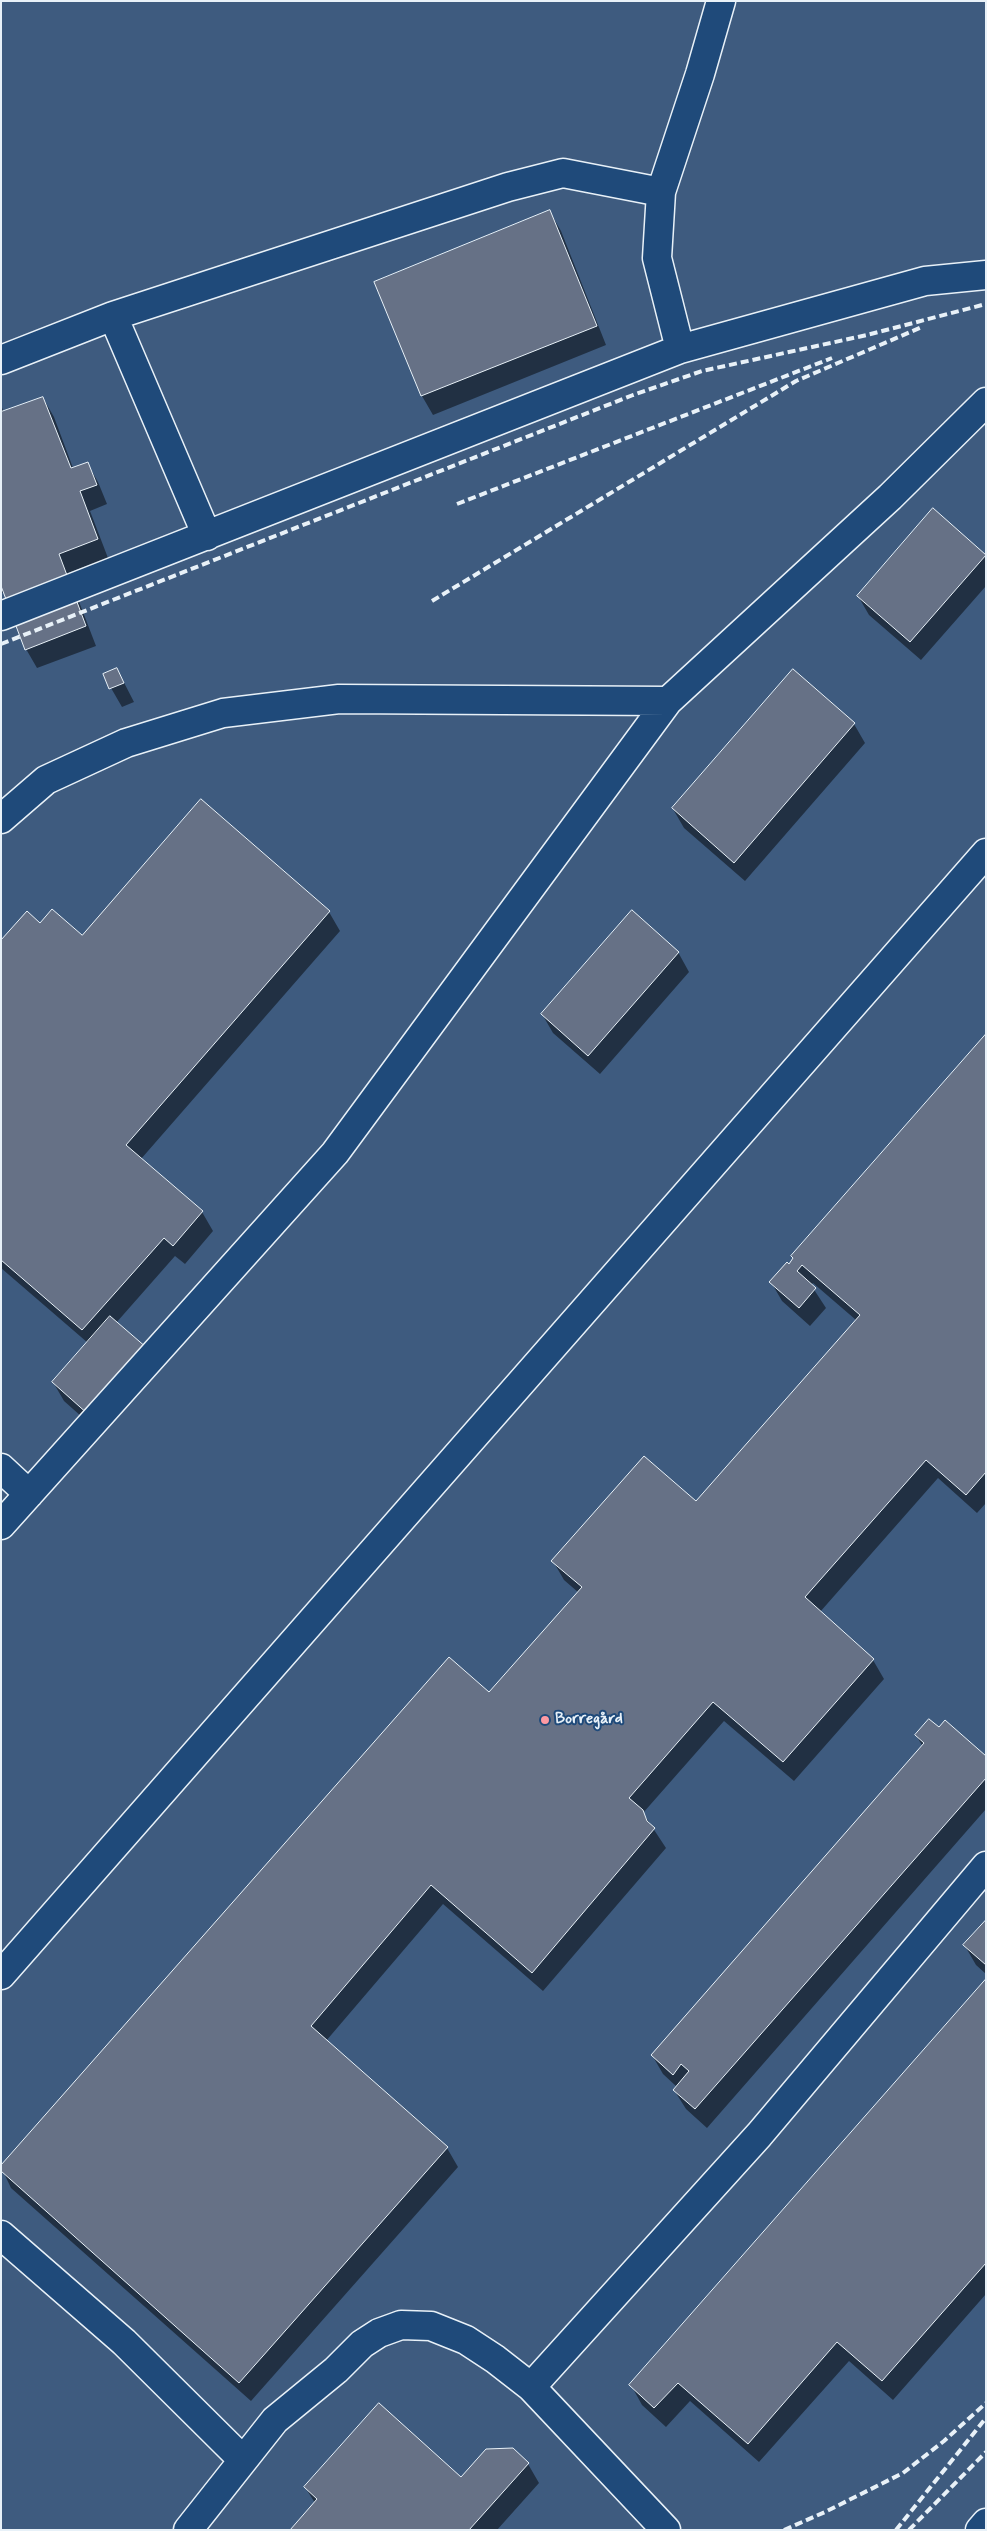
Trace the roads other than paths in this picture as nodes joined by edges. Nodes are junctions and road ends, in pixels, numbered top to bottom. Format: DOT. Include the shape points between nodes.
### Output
graph roads {
  1 [pos="721,1"];
  2 [pos="661,192"];
  3 [pos="986,275"];
  4 [pos="113,316"];
  5 [pos="680,349"];
  6 [pos="1,360"];
  7 [pos="986,402"];
  8 [pos="207,536"];
  9 [pos="1,616"];
  10 [pos="668,701"];
  11 [pos="1,818"];
  12 [pos="986,853"];
  13 [pos="1,1468"];
  14 [pos="29,1494"];
  15 [pos="1,1525"];
  16 [pos="986,1866"];
  17 [pos="1,1976"];
  18 [pos="1,2235"];
  19 [pos="531,2387"];
  20 [pos="243,2460"];
  21 [pos="986,2524"];
  22 [pos="188,2530"];
  23 [pos="666,2530"];
  24 [pos="980,2530"];
  1 -- 2 [label="street"];
  2 -- 4 [label="street" via="563,174 508,187"];
  2 -- 5 [label="street" via="658,258"];
  3 -- 5 [label="street" via="925,281"];
  4 -- 6 [label="street"];
  4 -- 8 [label="street"];
  5 -- 8 [label="street"];
  7 -- 10 [label="street" via="890,497"];
  8 -- 9 [label="street"];
  10 -- 11 [label="street" via="339,699 223,713 126,743 46,780"];
  10 -- 14 [label="street" via="335,1154"];
  12 -- 17 [label="street"];
  13 -- 14 [label="street"];
  14 -- 15 [label="street"];
  16 -- 19 [label="street" via="759,2135"];
  18 -- 20 [label="street" via="124,2342"];
  19 -- 20 [label="street" via="466,2340 431,2326 401,2325 362,2344 275,2420"];
  19 -- 23 [label="street"];
  20 -- 22 [label="street"];
  21 -- 24 [label="street"];
}
